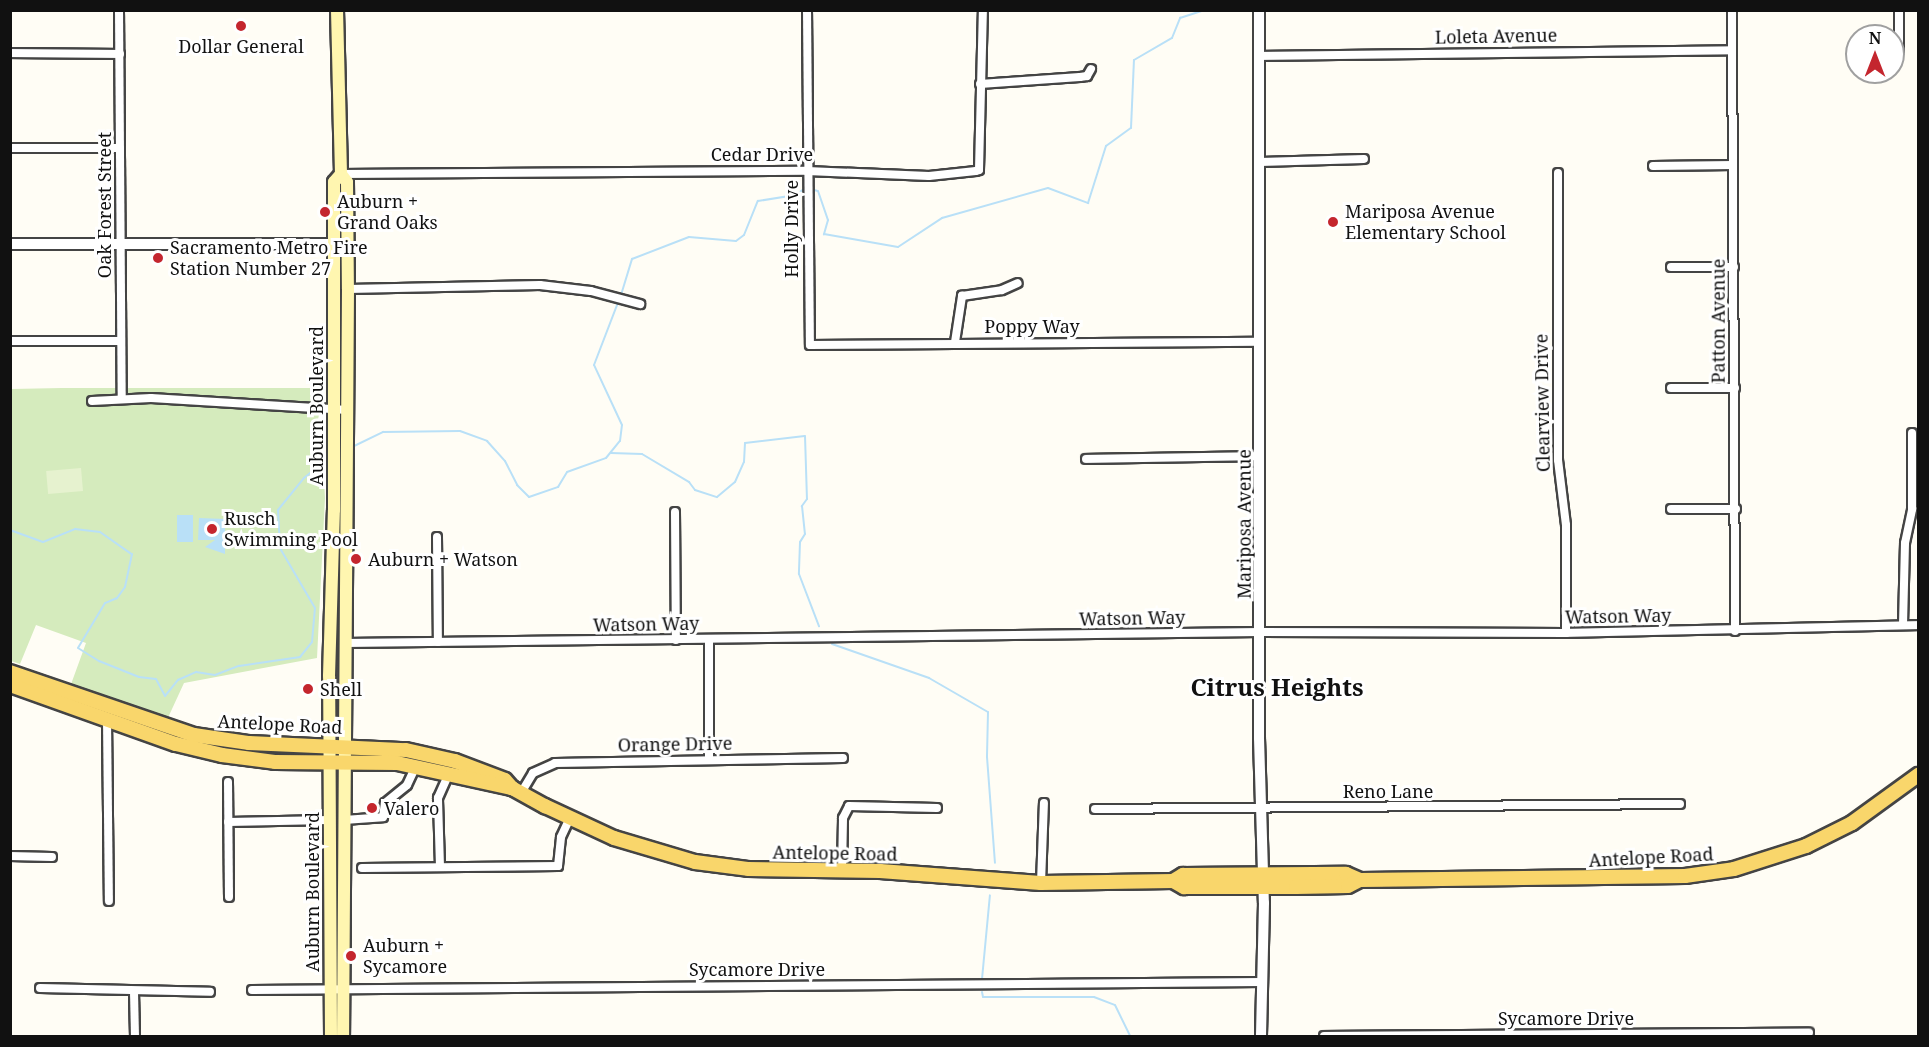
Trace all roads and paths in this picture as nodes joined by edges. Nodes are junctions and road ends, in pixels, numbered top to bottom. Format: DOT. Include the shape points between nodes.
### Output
graph roads {
  1 [pos="119,10"];
  2 [pos="338,10"];
  3 [pos="807,10"];
  4 [pos="983,10"];
  5 [pos="1259,10"];
  6 [pos="1732,10"];
  7 [pos="1732,50"];
  8 [pos="10,53"];
  9 [pos="120,54"];
  10 [pos="1259,56"];
  11 [pos="1091,69"];
  12 [pos="980,84"];
  13 [pos="10,148"];
  14 [pos="120,148"];
  15 [pos="1364,159"];
  16 [pos="1260,162"];
  17 [pos="1733,165"];
  18 [pos="1653,166"];
  19 [pos="807,171"];
  20 [pos="1558,172"];
  21 [pos="341,174"];
  22 [pos="121,243"];
  23 [pos="10,244"];
  24 [pos="334,244"];
  25 [pos="1671,267"];
  26 [pos="1734,267"];
  27 [pos="1018,283"];
  28 [pos="348,289"];
  29 [pos="640,304"];
  30 [pos="809,338"];
  31 [pos="10,341"];
  32 [pos="121,341"];
  33 [pos="955,342"];
  34 [pos="1260,342"];
  35 [pos="1671,388"];
  36 [pos="1735,388"];
  37 [pos="122,398"];
  38 [pos="92,400"];
  39 [pos="341,409"];
  40 [pos="1912,433"];
  41 [pos="1260,456"];
  42 [pos="1086,459"];
  43 [pos="1671,508"];
  44 [pos="1736,509"];
  45 [pos="675,512"];
  46 [pos="436,537"];
  47 [pos="1902,625"];
  48 [pos="1918,625"];
  49 [pos="1735,631"];
  50 [pos="1260,632"];
  51 [pos="1566,633"];
  52 [pos="676,640"];
  53 [pos="709,640"];
  54 [pos="438,642"];
  55 [pos="345,643"];
  56 [pos="10,672"];
  57 [pos="10,685"];
  58 [pos="107,719"];
  59 [pos="328,745"];
  60 [pos="344,745"];
  61 [pos="843,758"];
  62 [pos="709,759"];
  63 [pos="344,760"];
  64 [pos="328,761"];
  65 [pos="416,766"];
  66 [pos="449,773"];
  67 [pos="1918,775"];
  68 [pos="228,782"];
  69 [pos="517,791"];
  70 [pos="1044,803"];
  71 [pos="1680,804"];
  72 [pos="937,808"];
  73 [pos="1262,808"];
  74 [pos="1095,809"];
  75 [pos="570,818"];
  76 [pos="329,820"];
  77 [pos="344,820"];
  78 [pos="228,822"];
  79 [pos="10,856"];
  80 [pos="52,857"];
  81 [pos="440,867"];
  82 [pos="362,868"];
  83 [pos="842,871"];
  84 [pos="1264,881"];
  85 [pos="1041,883"];
  86 [pos="229,897"];
  87 [pos="109,901"];
  88 [pos="1262,982"];
  89 [pos="40,988"];
  90 [pos="336,989"];
  91 [pos="252,990"];
  92 [pos="134,992"];
  93 [pos="210,992"];
  94 [pos="1809,1033"];
  95 [pos="135,1036"];
  96 [pos="331,1036"];
  97 [pos="343,1036"];
  98 [pos="1262,1036"];
  99 [pos="1324,1036"];
  1 -- 9 [label="street, Oak Forest Street"];
  2 -- 21 [label="main road, Auburn Boulevard"];
  3 -- 19 [label="street, Holly Drive"];
  4 -- 12 [label="street"];
  5 -- 10 [label="street, Mariposa Avenue"];
  6 -- 7 [label="street, Patton Avenue"];
  7 -- 10 [label="street, Loleta Avenue"];
  7 -- 17 [label="street, Patton Avenue"];
  8 -- 9 [label="street"];
  9 -- 14 [label="street, Oak Forest Street"];
  10 -- 16 [label="street, Mariposa Avenue"];
  11 -- 12 [label="street" via="1087,76 1080,77"];
  12 -- 19 [label="street, Cedar Drive" via="980,170 930,176"];
  13 -- 14 [label="street"];
  14 -- 22 [label="street, Oak Forest Street"];
  15 -- 16 [label="street"];
  16 -- 34 [label="street, Mariposa Avenue"];
  17 -- 18 [label="street"];
  17 -- 26 [label="street, Patton Avenue"];
  19 -- 21 [label="street, Cedar Drive"];
  19 -- 30 [label="street, Holly Drive"];
  20 -- 51 [label="street, Clearview Drive" via="1558,460 1566,525"];
  21 -- 24 [label="main road, Auburn Boulevard" via="334,182"];
  21 -- 28 [label="main road, Auburn Boulevard" via="347,182"];
  22 -- 23 [label="street"];
  22 -- 24 [label="street"];
  22 -- 32 [label="street, Oak Forest Street"];
  24 -- 39 [label="main road, Auburn Boulevard"];
  25 -- 26 [label="street"];
  26 -- 36 [label="street, Patton Avenue"];
  27 -- 33 [label="street" via="1002,290 962,296"];
  28 -- 29 [label="street" via="540,285"];
  28 -- 39 [label="main road, Auburn Boulevard"];
  30 -- 33 [label="street, Poppy Way" via="810,345"];
  31 -- 32 [label="street"];
  32 -- 37 [label="street, Oak Forest Street"];
  33 -- 34 [label="street, Poppy Way"];
  34 -- 41 [label="street, Mariposa Avenue"];
  35 -- 36 [label="street"];
  36 -- 44 [label="street, Patton Avenue"];
  37 -- 38 [label="street"];
  37 -- 39 [label="street"];
  39 -- 55 [label="main road, Auburn Boulevard" via="347,444"];
  39 -- 59 [label="main road, Auburn Boulevard" via="334,451"];
  40 -- 47 [label="street" via="1912,509 1905,543"];
  41 -- 42 [label="street"];
  41 -- 50 [label="street, Mariposa Avenue"];
  43 -- 44 [label="street"];
  44 -- 49 [label="street, Patton Avenue"];
  45 -- 52 [label="street"];
  46 -- 54 [label="street"];
  47 -- 48 [label="street, Watson Way"];
  47 -- 49 [label="street, Watson Way"];
  49 -- 51 [label="street, Watson Way"];
  50 -- 51 [label="street, Watson Way"];
  50 -- 53 [label="street, Watson Way"];
  50 -- 73 [label="street, Mariposa Avenue"];
  52 -- 53 [label="street, Watson Way"];
  52 -- 54 [label="street, Watson Way"];
  53 -- 62 [label="street"];
  54 -- 55 [label="street, Watson Way"];
  55 -- 60 [label="main road, Auburn Boulevard"];
  56 -- 59 [label="main road, Antelope Road" via="194,735 249,743"];
  57 -- 58 [label="main road, Antelope Road"];
  58 -- 64 [label="main road, Antelope Road" via="222,755 275,762"];
  58 -- 87 [label="street"];
  59 -- 60 [label="main road, Antelope Road"];
  59 -- 64 [label="main road, Auburn Boulevard"];
  60 -- 63 [label="main road, Auburn Boulevard"];
  60 -- 69 [label="main road, Antelope Road" via="444,758 505,780"];
  61 -- 62 [label="street, Orange Drive"];
  62 -- 69 [label="street, Orange Drive" via="547,765 533,773"];
  63 -- 64 [label="main road, Antelope Road"];
  63 -- 65 [label="main road, Antelope Road"];
  63 -- 77 [label="main road, Auburn Boulevard"];
  64 -- 76 [label="main road, Auburn Boulevard"];
  65 -- 66 [label="main road, Antelope Road"];
  65 -- 77 [label="street" via="407,785 385,803 383,817"];
  66 -- 69 [label="main road, Antelope Road"];
  66 -- 81 [label="street" via="438,798"];
  67 -- 84 [label="main road, Antelope Road" via="1881,804 1833,833 1734,869 1647,878 1360,880 1348,886"];
  68 -- 78 [label="street"];
  69 -- 75 [label="main road, Antelope Road"];
  70 -- 85 [label="street"];
  71 -- 73 [label="street, Reno Lane"];
  72 -- 83 [label="street" via="849,806 843,818"];
  73 -- 74 [label="street, Reno Lane"];
  73 -- 84 [label="street, Mariposa Avenue"];
  75 -- 81 [label="street" via="559,844 558,866"];
  75 -- 83 [label="main road, Antelope Road" via="614,838 695,862 748,869"];
  76 -- 78 [label="street"];
  76 -- 90 [label="main road, Auburn Boulevard"];
  77 -- 90 [label="main road, Auburn Boulevard"];
  78 -- 86 [label="street"];
  79 -- 80 [label="street"];
  81 -- 82 [label="street"];
  83 -- 85 [label="main road, Antelope Road"];
  84 -- 85 [label="main road, Antelope Road" via="1184,887 1173,881"];
  84 -- 88 [label="street, Mariposa Avenue"];
  88 -- 90 [label="street, Sycamore Drive"];
  88 -- 98 [label="street, Mariposa Avenue"];
  89 -- 92 [label="street"];
  90 -- 91 [label="street, Sycamore Drive"];
  90 -- 96 [label="main road, Auburn Boulevard"];
  90 -- 97 [label="main road, Auburn Boulevard"];
  92 -- 93 [label="street"];
  92 -- 95 [label="street"];
  94 -- 99 [label="street, Sycamore Drive"];
}
